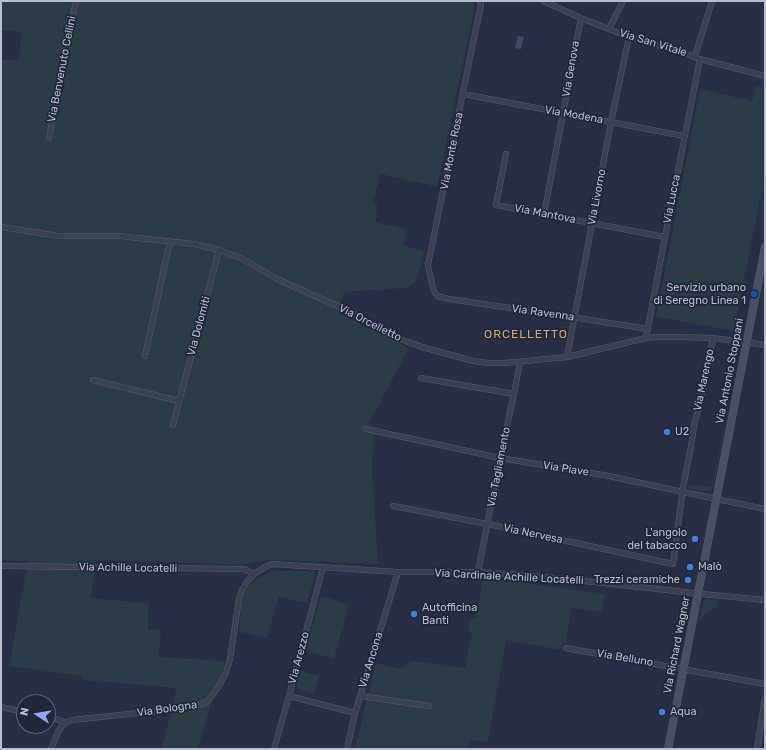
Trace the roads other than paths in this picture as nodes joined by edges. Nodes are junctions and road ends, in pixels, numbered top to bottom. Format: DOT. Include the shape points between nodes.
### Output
graph roads {
  1 [pos="76,1"];
  2 [pos="544,1"];
  3 [pos="623,1"];
  4 [pos="712,1"];
  5 [pos="482,2"];
  6 [pos="581,18"];
  7 [pos="609,29"];
  8 [pos="629,37"];
  9 [pos="697,58"];
  10 [pos="765,76"];
  11 [pos="463,94"];
  12 [pos="563,114"];
  13 [pos="611,122"];
  14 [pos="684,136"];
  15 [pos="49,138"];
  16 [pos="506,154"];
  17 [pos="544,214"];
  18 [pos="592,224"];
  19 [pos="1,227"];
  20 [pos="665,237"];
  21 [pos="170,241"];
  22 [pos="765,247"];
  23 [pos="219,250"];
  24 [pos="437,296"];
  25 [pos="574,318"];
  26 [pos="648,329"];
  27 [pos="646,338"];
  28 [pos="713,338"];
  29 [pos="747,343"];
  30 [pos="765,346"];
  31 [pos="145,356"];
  32 [pos="567,357"];
  33 [pos="520,362"];
  34 [pos="421,378"];
  35 [pos="93,380"];
  36 [pos="514,394"];
  37 [pos="179,401"];
  38 [pos="173,425"];
  39 [pos="366,429"];
  40 [pos="500,458"];
  41 [pos="683,492"];
  42 [pos="716,499"];
  43 [pos="393,506"];
  44 [pos="765,509"];
  45 [pos="488,524"];
  46 [pos="673,564"];
  47 [pos="1,566"];
  48 [pos="323,567"];
  49 [pos="398,572"];
  50 [pos="478,572"];
  51 [pos="254,574"];
  52 [pos="698,594"];
  53 [pos="765,600"];
  54 [pos="566,648"];
  55 [pos="683,669"];
  56 [pos="765,684"];
  57 [pos="289,696"];
  58 [pos="360,696"];
  59 [pos="765,698"];
  60 [pos="429,706"];
  61 [pos="1,707"];
  62 [pos="16,710"];
  63 [pos="355,713"];
  64 [pos="56,719"];
  65 [pos="65,722"];
  66 [pos="51,749"];
  67 [pos="274,749"];
  68 [pos="347,749"];
  69 [pos="668,749"];
  70 [pos="757,749"];
  1 -- 15 [label="street, Via Benvenuto Cellini"];
  2 -- 6 [label="street, Via San Vitale"];
  3 -- 7 [label="street"];
  4 -- 9 [label="street, Via Lucca"];
  5 -- 11 [label="street, Via Monte Rosa"];
  6 -- 7 [label="street, Via San Vitale"];
  6 -- 12 [label="street, Via Genova"];
  7 -- 8 [label="street, Via San Vitale"];
  8 -- 9 [label="street, Via San Vitale"];
  8 -- 13 [label="street, Via Livorno"];
  9 -- 10 [label="street, Via San Vitale"];
  9 -- 14 [label="street, Via Lucca"];
  11 -- 12 [label="street, Via Modena"];
  11 -- 24 [label="street, Via Monte Rosa" via="428,265"];
  12 -- 13 [label="street, Via Modena"];
  12 -- 17 [label="street, Via Genova"];
  13 -- 14 [label="street, Via Modena"];
  13 -- 18 [label="street, Via Livorno"];
  14 -- 20 [label="street, Via Lucca"];
  16 -- 17 [label="street, Via Mantova" via="496,205"];
  17 -- 18 [label="street, Via Mantova"];
  18 -- 20 [label="street, Via Mantova"];
  18 -- 25 [label="street, Via Livorno"];
  19 -- 21 [label="street, Via Orcelletto" via="59,236 119,236"];
  20 -- 26 [label="street, Via Lucca"];
  21 -- 23 [label="street, Via Orcelletto"];
  21 -- 31 [label="street"];
  22 -- 29 [label="street, Via Antonio Stoppani"];
  23 -- 33 [label="street, Via Orcelletto" via="243,259 277,279 342,308 400,339 473,361"];
  23 -- 37 [label="street, Via Dolomiti"];
  24 -- 25 [label="street, Via Ravenna"];
  25 -- 26 [label="street, Via Ravenna"];
  25 -- 32 [label="street, Via Livorno"];
  26 -- 27 [label="street, Via Lucca"];
  27 -- 28 [label="street, Via Orcelletto"];
  27 -- 32 [label="street, Via Orcelletto"];
  28 -- 29 [label="street, Via Orcelletto"];
  28 -- 41 [label="street, Via Marengo"];
  29 -- 30 [label="street, Via Orcelletto"];
  29 -- 42 [label="street, Via Antonio Stoppani"];
  32 -- 33 [label="street, Via Orcelletto"];
  33 -- 36 [label="street, Via Tagliamento"];
  34 -- 36 [label="street"];
  35 -- 37 [label="street"];
  36 -- 40 [label="street, Via Tagliamento"];
  37 -- 38 [label="street, Via Dolomiti"];
  39 -- 40 [label="street, Via Piave"];
  40 -- 41 [label="street, Via Piave" via="609,476"];
  40 -- 45 [label="street, Via Tagliamento"];
  41 -- 42 [label="street, Via Piave"];
  41 -- 46 [label="street, Via Marengo"];
  42 -- 44 [label="street, Via Piave"];
  42 -- 52 [label="street, Via Richard Wagner"];
  43 -- 45 [label="street, Via Nervesa"];
  45 -- 46 [label="street, Via Nervesa"];
  45 -- 50 [label="street, Via Tagliamento"];
  47 -- 51 [label="street, Via Achille Locatelli" via="244,569"];
  48 -- 49 [label="street, Via Cardinale Achille Locatelli"];
  48 -- 51 [label="street, Via Cardinale Achille Locatelli" via="272,564"];
  48 -- 57 [label="street, Via Arezzo"];
  49 -- 50 [label="street, Via Cardinale Achille Locatelli"];
  49 -- 58 [label="street, Via Ancona"];
  50 -- 52 [label="street, Via Cardinale Achille Locatelli" via="604,582"];
  51 -- 65 [label="street, Via Bologna" via="242,590 239,599 226,673 207,702 195,707"];
  52 -- 53 [label="street, Via Cardinale Achille Locatelli"];
  52 -- 55 [label="street, Via Richard Wagner"];
  54 -- 55 [label="street, Via Belluno"];
  55 -- 56 [label="street, Via Belluno"];
  55 -- 69 [label="street, Via Richard Wagner"];
  57 -- 63 [label="street"];
  57 -- 67 [label="street, Via Arezzo"];
  58 -- 60 [label="street"];
  58 -- 63 [label="street, Via Ancona"];
  59 -- 70 [label="street"];
  61 -- 62 [label="street"];
  63 -- 68 [label="street, Via Ancona"];
  64 -- 65 [label="street"];
  65 -- 66 [label="street"];
}
